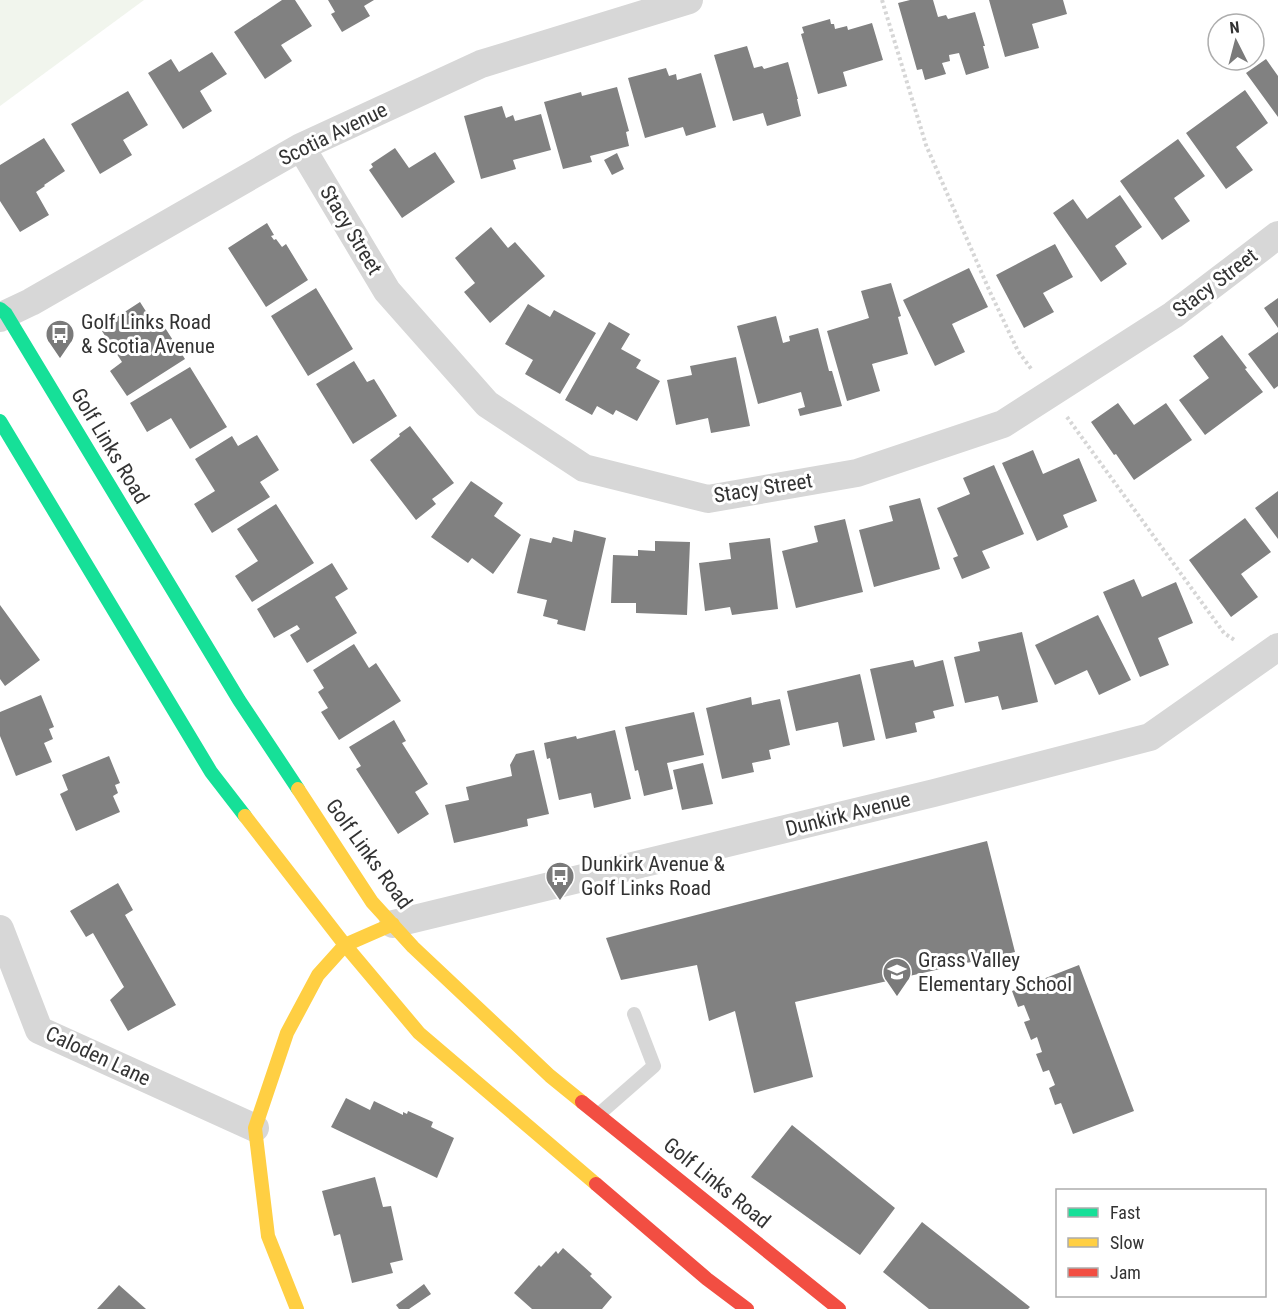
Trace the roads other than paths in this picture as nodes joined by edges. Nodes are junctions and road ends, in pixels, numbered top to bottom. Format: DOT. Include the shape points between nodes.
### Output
graph roads {
  1 [pos="689,0"];
  2 [pos="301,147"];
  3 [pos="1278,235"];
  4 [pos="2,314"];
  5 [pos="0,422"];
  6 [pos="1278,647"];
  7 [pos="393,924"];
  8 [pos="0,928"];
  9 [pos="345,945"];
  10 [pos="634,1014"];
  11 [pos="598,1115"];
  12 [pos="255,1128"];
  13 [pos="297,1309"];
  14 [pos="747,1309"];
  15 [pos="840,1309"];
  1 -- 2 [label="street, Scotia Avenue" via="481,64"];
  2 -- 3 [label="street, Stacy Street" via="387,291 487,404 584,468 708,499 857,473 1003,424 1173,315"];
  2 -- 4 [label="street, Scotia Avenue" via="31,302"];
  4 -- 7 [label="main road, Golf Links Road" via="239,700 372,902"];
  5 -- 9 [label="main road" via="211,772"];
  6 -- 7 [label="street, Dunkirk Avenue" via="1150,737"];
  7 -- 9 [label="main road"];
  7 -- 11 [label="main road, Golf Links Road" via="550,1076"];
  8 -- 12 [label="street, Caloden Lane" via="39,1030"];
  9 -- 12 [label="main road" via="318,975 287,1033"];
  9 -- 14 [label="main road" via="419,1033"];
  10 -- 11 [label="lane" via="654,1066"];
  11 -- 15 [label="main road, Golf Links Road"];
  12 -- 13 [label="main road" via="268,1236"];
}
